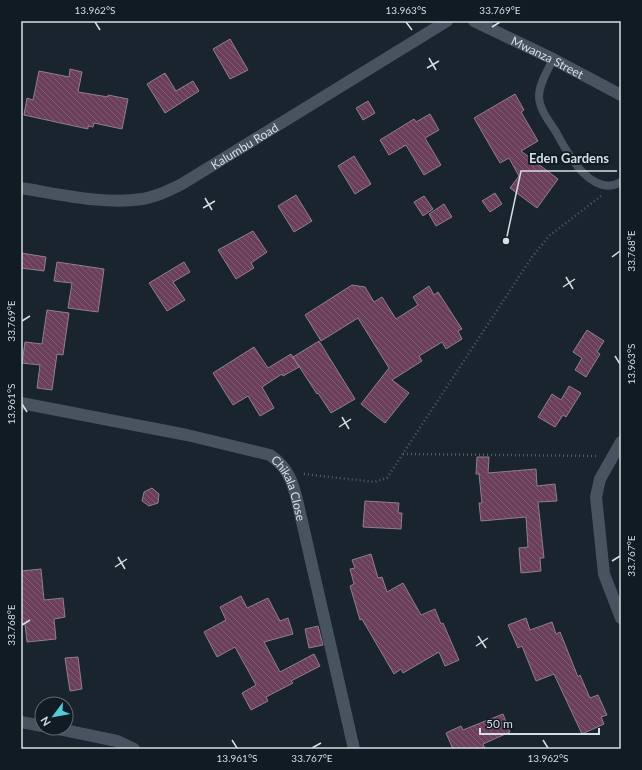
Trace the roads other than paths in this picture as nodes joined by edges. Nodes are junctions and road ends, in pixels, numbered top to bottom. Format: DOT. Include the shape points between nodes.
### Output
graph roads {
  1 [pos="447,21"];
  2 [pos="474,21"];
  3 [pos="553,59"];
  4 [pos="621,95"];
  5 [pos="619,183"];
  6 [pos="21,188"];
  7 [pos="21,403"];
  8 [pos="621,442"];
  9 [pos="621,618"];
  10 [pos="21,722"];
  11 [pos="34,724"];
  12 [pos="74,732"];
  13 [pos="134,749"];
  14 [pos="354,749"];
  1 -- 6 [label="street, Kalumbu Road" via="182,184 163,193 144,199 123,201"];
  2 -- 3 [label="street, Mwanza Street"];
  3 -- 4 [label="street, Mwanza Street"];
  3 -- 5 [label="lane" via="541,86 541,108 582,172 594,181 606,185"];
  7 -- 14 [label="street, Chikala Close" via="187,435 270,455 280,462 288,473 298,504"];
  8 -- 9 [label="street" via="600,479 596,497 604,574"];
  10 -- 11 [label="street"];
  12 -- 13 [label="street" via="117,741"];
}
